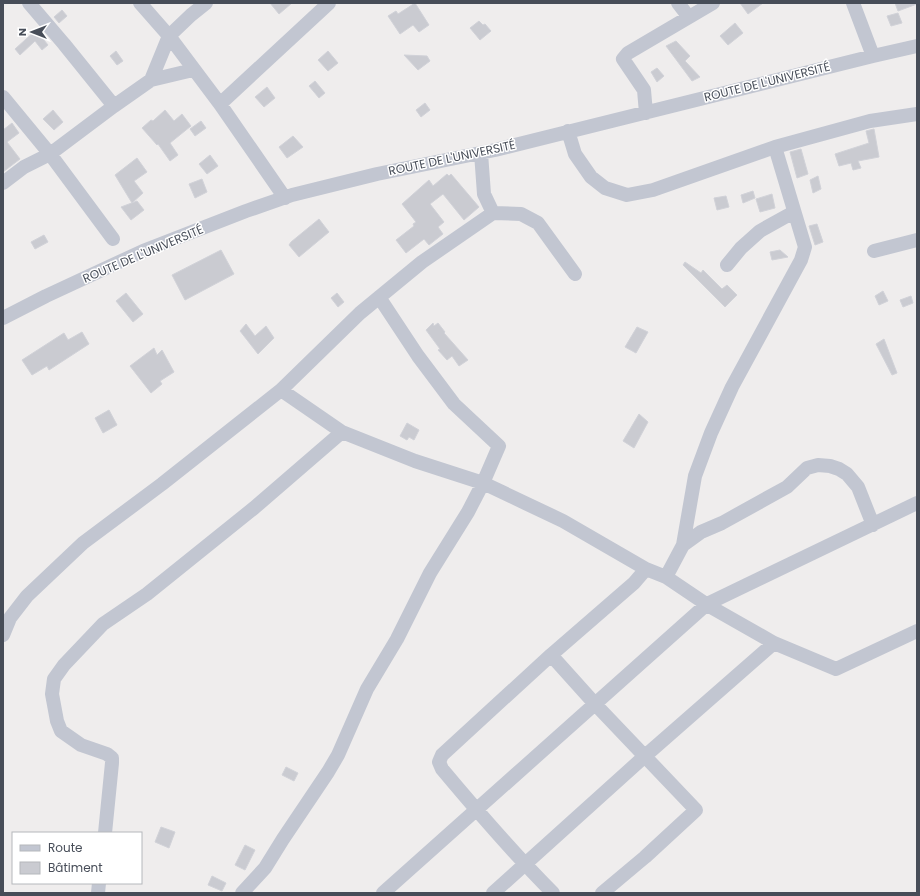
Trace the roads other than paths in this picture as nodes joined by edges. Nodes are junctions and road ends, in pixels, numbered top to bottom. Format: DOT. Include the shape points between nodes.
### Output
graph roads {
  1 [pos="29,3"];
  2 [pos="140,3"];
  3 [pos="206,3"];
  4 [pos="329,3"];
  5 [pos="678,3"];
  6 [pos="713,3"];
  7 [pos="853,3"];
  8 [pos="688,16"];
  9 [pos="168,36"];
  10 [pos="917,46"];
  11 [pos="872,56"];
  12 [pos="193,70"];
  13 [pos="151,80"];
  14 [pos="3,97"];
  15 [pos="220,104"];
  16 [pos="114,106"];
  17 [pos="646,113"];
  18 [pos="917,114"];
  19 [pos="568,131"];
  20 [pos="775,147"];
  21 [pos="481,153"];
  22 [pos="50,154"];
  23 [pos="3,183"];
  24 [pos="285,198"];
  25 [pos="794,212"];
  26 [pos="493,213"];
  27 [pos="114,239"];
  28 [pos="917,240"];
  29 [pos="874,251"];
  30 [pos="727,265"];
  31 [pos="575,274"];
  32 [pos="379,297"];
  33 [pos="3,318"];
  34 [pos="281,390"];
  35 [pos="342,432"];
  36 [pos="484,483"];
  37 [pos="917,503"];
  38 [pos="873,525"];
  39 [pos="683,545"];
  40 [pos="646,569"];
  41 [pos="666,577"];
  42 [pos="706,604"];
  43 [pos="7,621"];
  44 [pos="917,630"];
  45 [pos="3,635"];
  46 [pos="774,643"];
  47 [pos="551,654"];
  48 [pos="595,704"];
  49 [pos="645,756"];
  50 [pos="476,810"];
  51 [pos="105,832"];
  52 [pos="525,865"];
  53 [pos="242,893"];
  54 [pos="383,893"];
  55 [pos="493,893"];
  56 [pos="553,893"];
  57 [pos="602,893"];
  1 -- 16 [label="street"];
  2 -- 9 [label="street"];
  3 -- 9 [label="street"];
  4 -- 15 [label="street"];
  5 -- 8 [label="street"];
  6 -- 8 [label="street"];
  7 -- 11 [label="street"];
  8 -- 17 [label="street" via="628,53 624,59 644,90"];
  9 -- 12 [label="street"];
  9 -- 13 [label="street"];
  10 -- 11 [label="street, ROUTE DE L'UNIVERSITÉ"];
  11 -- 17 [label="street, ROUTE DE L'UNIVERSITÉ"];
  12 -- 13 [label="street"];
  12 -- 15 [label="street"];
  13 -- 16 [label="street"];
  14 -- 22 [label="street"];
  15 -- 24 [label="street"];
  16 -- 22 [label="street"];
  17 -- 19 [label="street, ROUTE DE L'UNIVERSITÉ"];
  18 -- 20 [label="street" via="870,121"];
  19 -- 20 [label="street" via="575,154 591,177 604,188 627,195 653,190"];
  19 -- 21 [label="street, ROUTE DE L'UNIVERSITÉ"];
  20 -- 25 [label="street"];
  21 -- 24 [label="street, ROUTE DE L'UNIVERSITÉ" via="377,174"];
  21 -- 26 [label="street" via="484,194"];
  22 -- 23 [label="street" via="24,167"];
  22 -- 27 [label="street"];
  24 -- 33 [label="street, ROUTE DE L'UNIVERSITÉ" via="143,251"];
  25 -- 30 [label="street" via="760,231"];
  25 -- 39 [label="street" via="805,247 801,260 732,387 711,433 695,476"];
  26 -- 31 [label="street" via="521,214 538,223"];
  26 -- 32 [label="street" via="422,262"];
  28 -- 29 [label="street"];
  32 -- 34 [label="street"];
  32 -- 36 [label="street" via="454,404 499,446"];
  34 -- 35 [label="street"];
  34 -- 43 [label="street" via="83,543 27,596"];
  35 -- 36 [label="street" via="416,461"];
  35 -- 51 [label="street" via="254,508 147,594 104,624 64,665 54,679 52,694 61,731 81,745 112,758"];
  36 -- 40 [label="street" via="563,521"];
  36 -- 53 [label="street" via="430,573 397,639 367,689 328,772 265,868"];
  37 -- 38 [label="street"];
  38 -- 39 [label="street" via="858,487 847,474 830,466 818,465 806,468 787,487 701,532"];
  38 -- 42 [label="street"];
  39 -- 41 [label="street"];
  40 -- 41 [label="street"];
  40 -- 47 [label="street" via="634,583"];
  41 -- 42 [label="street"];
  42 -- 46 [label="street"];
  42 -- 48 [label="street"];
  43 -- 45 [label="street"];
  44 -- 46 [label="street" via="836,669"];
  46 -- 49 [label="street"];
  47 -- 48 [label="street"];
  47 -- 50 [label="street" via="442,755 439,762 442,769"];
  48 -- 49 [label="street"];
  48 -- 50 [label="street"];
  49 -- 52 [label="street"];
  49 -- 57 [label="street" via="696,810"];
  50 -- 52 [label="street"];
  50 -- 54 [label="street"];
  52 -- 55 [label="street"];
  52 -- 56 [label="street"];
}
